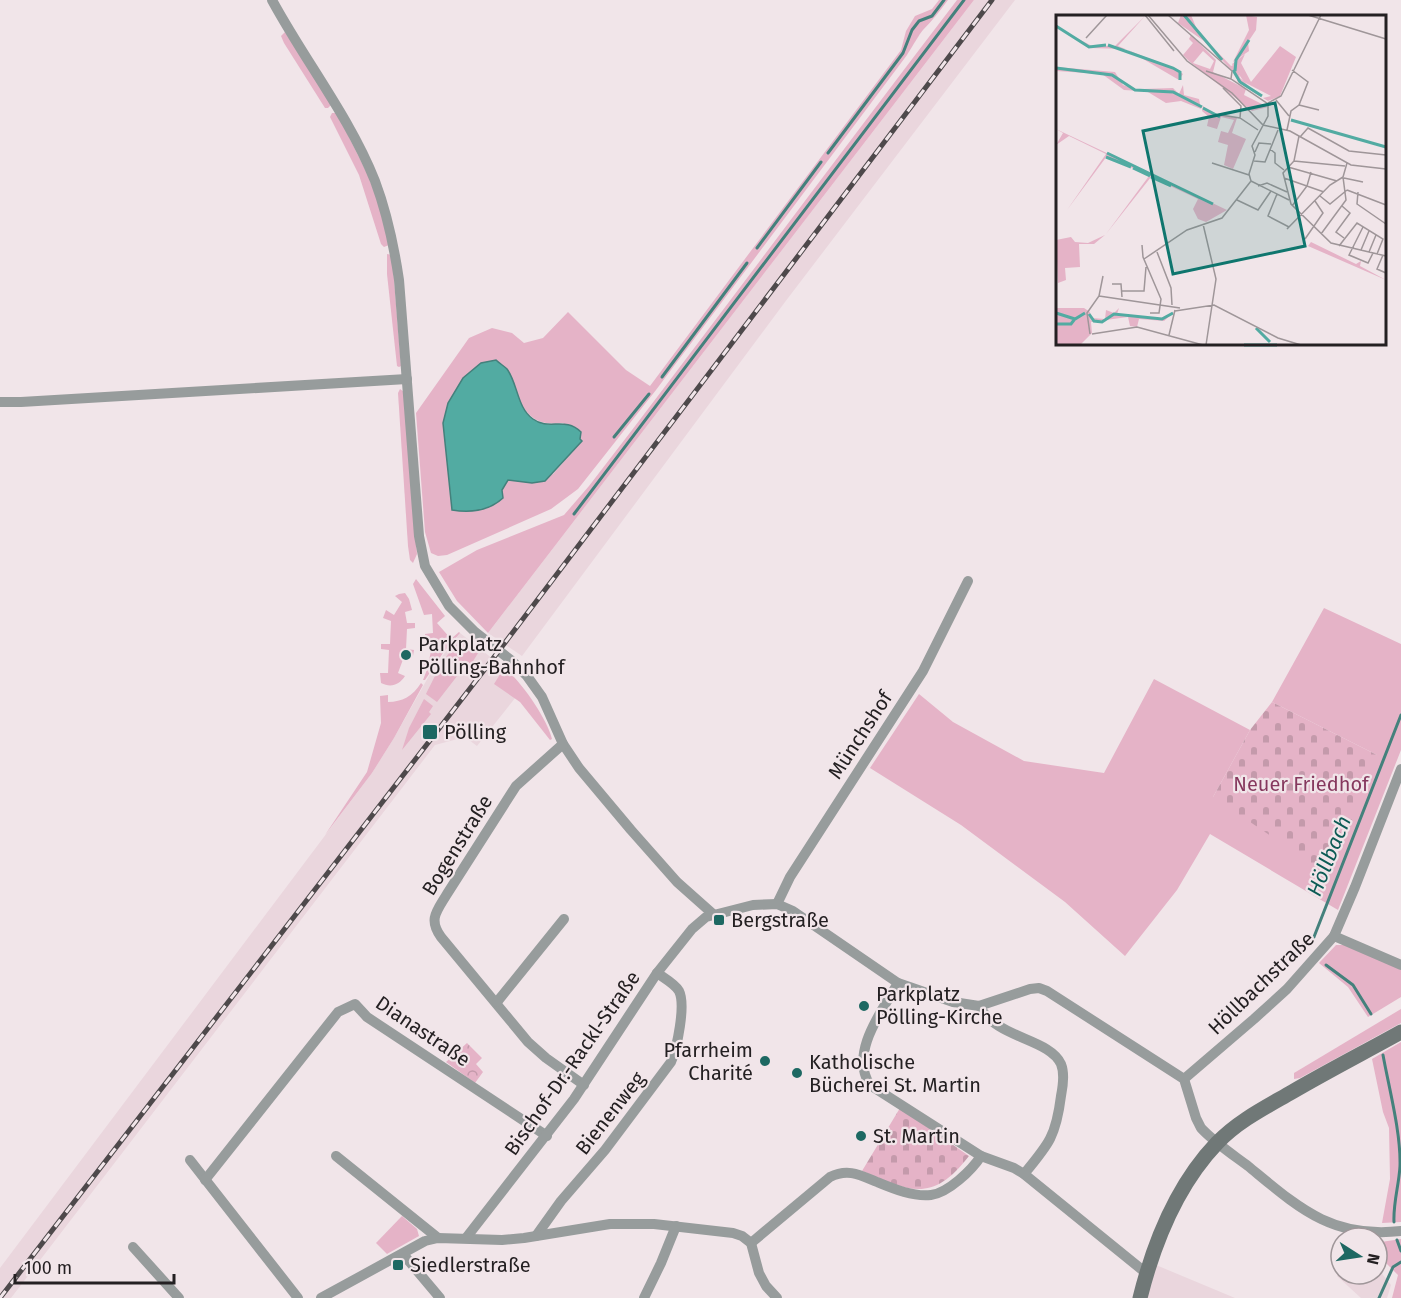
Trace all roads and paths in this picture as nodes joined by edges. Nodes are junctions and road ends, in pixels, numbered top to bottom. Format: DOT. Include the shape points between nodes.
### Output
graph roads {
  1 [pos="272,0"];
  2 [pos="407,379"];
  3 [pos="0,402"];
  4 [pos="968,581"];
  5 [pos="563,744"];
  6 [pos="1401,769"];
  7 [pos="777,904"];
  8 [pos="713,914"];
  9 [pos="564,920"];
  10 [pos="1334,936"];
  11 [pos="1401,965"];
  12 [pos="657,973"];
  13 [pos="898,983"];
  14 [pos="496,1002"];
  15 [pos="980,1006"];
  16 [pos="1401,1032"];
  17 [pos="1184,1079"];
  18 [pos="584,1085"];
  19 [pos="546,1136"];
  20 [pos="1217,1143"];
  21 [pos="336,1156"];
  22 [pos="981,1156"];
  23 [pos="190,1160"];
  24 [pos="1024,1174"];
  25 [pos="206,1180"];
  26 [pos="676,1226"];
  27 [pos="1401,1231"];
  28 [pos="536,1236"];
  29 [pos="438,1238"];
  30 [pos="466,1238"];
  31 [pos="751,1244"];
  32 [pos="133,1247"];
  33 [pos="403,1254"];
  34 [pos="1146,1273"];
  35 [pos="774,1297"];
  36 [pos="179,1298"];
  37 [pos="298,1298"];
  38 [pos="321,1298"];
  39 [pos="440,1298"];
  40 [pos="644,1298"];
  41 [pos="1140,1298"];
  1 -- 2 [label="street" via="348,126 375,181 394,248"];
  2 -- 3 [label="street"];
  2 -- 5 [label="street" via="421,554 434,583 459,617 533,683"];
  4 -- 7 [label="street, Münchshof" via="923,671 790,877"];
  5 -- 8 [label="street" via="631,830 677,882"];
  5 -- 14 [label="street, Bogenstraße" via="516,786 436,912 435,928 441,937"];
  6 -- 10 [label="street, Höllbachstraße"];
  7 -- 8 [label="street"];
  7 -- 13 [label="street"];
  8 -- 12 [label="street, Bischof-Dr.-Rackl-Straße" via="692,929"];
  9 -- 14 [label="street"];
  10 -- 11 [label="street"];
  10 -- 17 [label="street, Höllbachstraße" via="1287,988"];
  12 -- 18 [label="street, Bischof-Dr.-Rackl-Straße"];
  12 -- 28 [label="street, Bienenweg" via="681,996 677,1045 671,1062"];
  13 -- 15 [label="street" via="953,1002"];
  13 -- 22 [label="street" via="865,1048 862,1065 868,1082"];
  14 -- 18 [label="street, Bogenstraße" via="528,1042"];
  15 -- 17 [label="street" via="1030,989 1047,991"];
  15 -- 24 [label="street" via="996,1026 1054,1055 1061,1066 1057,1126"];
  16 -- 20 [label="street" via="1261,1110"];
  17 -- 20 [label="street" via="1198,1125"];
  18 -- 19 [label="street, Bischof-Dr.-Rackl-Straße"];
  19 -- 25 [label="street, Dianastraße" via="367,1017 355,1004 338,1012"];
  19 -- 30 [label="street, Bischof-Dr.-Rackl-Straße"];
  20 -- 27 [label="street" via="1287,1200 1317,1218 1376,1232"];
  20 -- 34 [label="street" via="1175,1202"];
  21 -- 29 [label="street"];
  22 -- 24 [label="street"];
  22 -- 31 [label="street" via="953,1185 934,1195 910,1193 858,1174 839,1173"];
  23 -- 25 [label="street"];
  24 -- 34 [label="street"];
  25 -- 37 [label="street"];
  26 -- 28 [label="street" via="610,1224"];
  26 -- 31 [label="street" via="733,1233"];
  26 -- 40 [label="street"];
  28 -- 30 [label="street" via="502,1240"];
  29 -- 30 [label="street"];
  29 -- 33 [label="street"];
  31 -- 35 [label="street" via="759,1273"];
  32 -- 36 [label="street"];
  33 -- 38 [label="street"];
  33 -- 39 [label="street"];
  34 -- 41 [label="street"];
}
